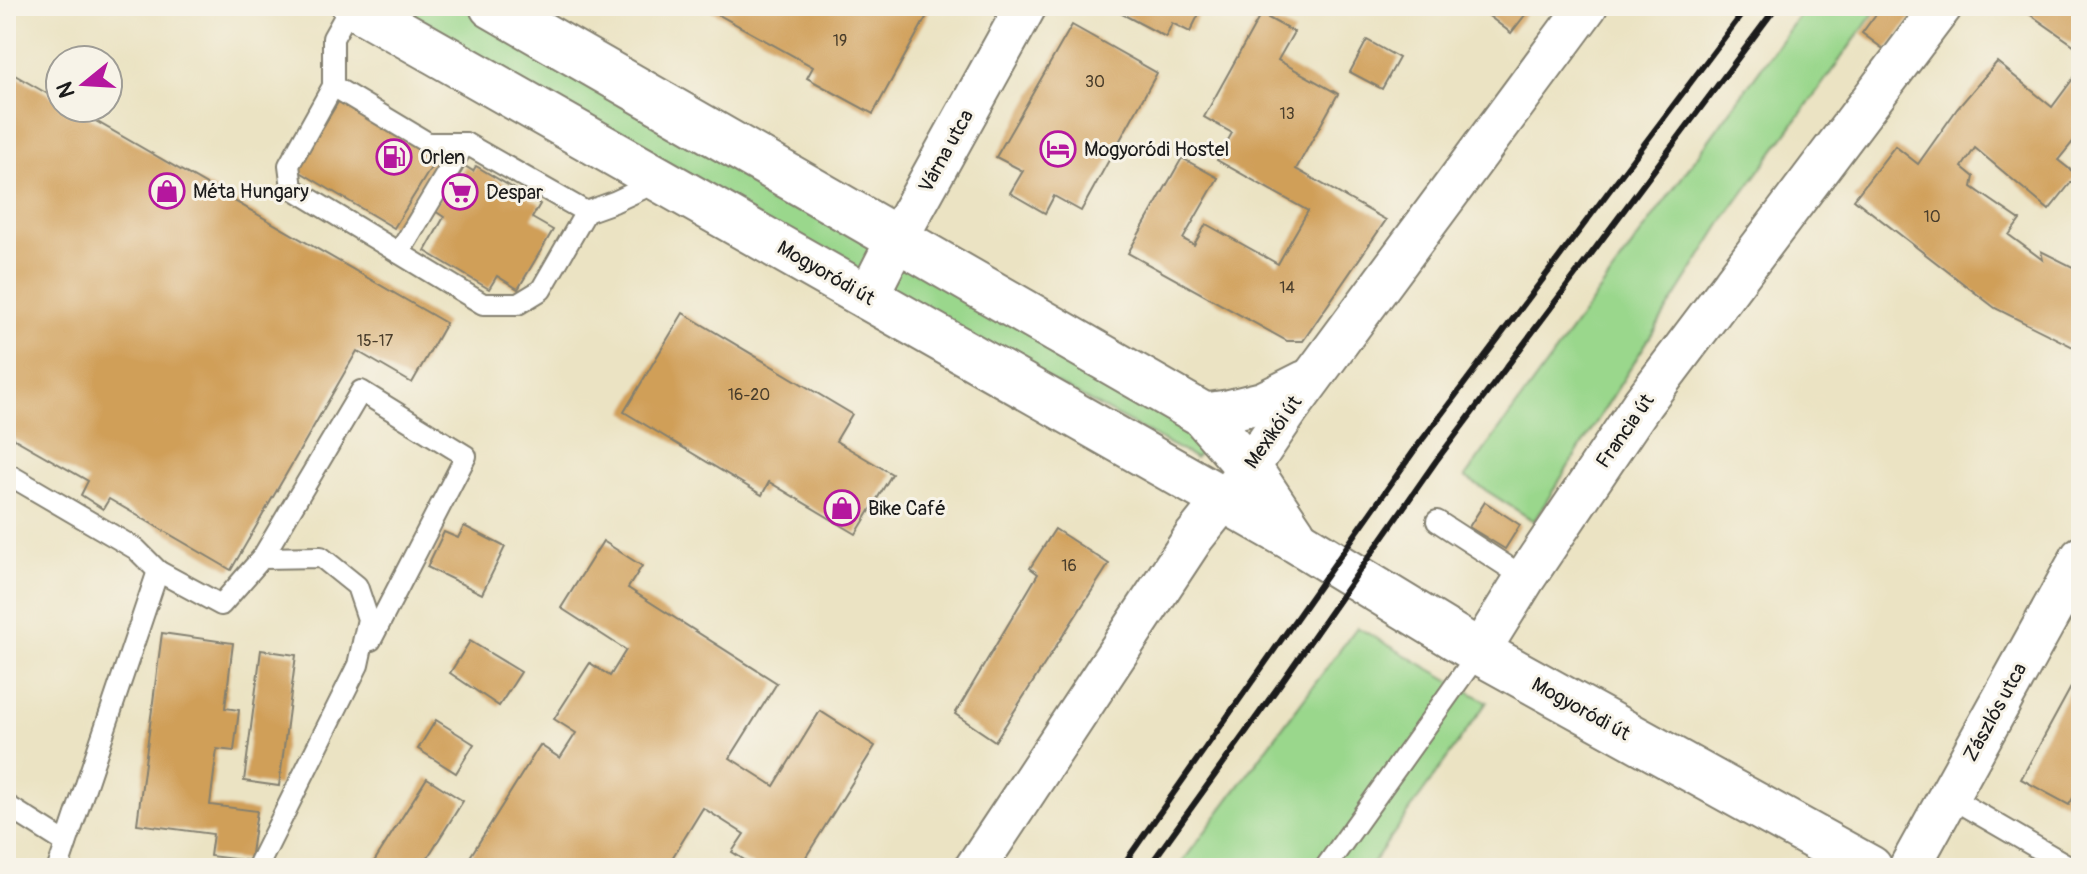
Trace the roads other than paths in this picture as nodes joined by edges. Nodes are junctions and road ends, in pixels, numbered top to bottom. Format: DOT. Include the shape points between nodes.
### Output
graph roads {
  1 [pos="352,6"];
  2 [pos="492,6"];
  3 [pos="1026,6"];
  4 [pos="1587,6"];
  5 [pos="1942,6"];
  6 [pos="333,86"];
  7 [pos="465,143"];
  8 [pos="662,180"];
  9 [pos="586,212"];
  10 [pos="897,239"];
  11 [pos="399,253"];
  12 [pos="868,296"];
  13 [pos="1312,377"];
  14 [pos="1202,414"];
  15 [pos="1281,419"];
  16 [pos="6,473"];
  17 [pos="1236,484"];
  18 [pos="1437,521"];
  19 [pos="1297,541"];
  20 [pos="2081,557"];
  21 [pos="262,558"];
  22 [pos="158,571"];
  23 [pos="1525,578"];
  24 [pos="1479,652"];
  25 [pos="358,665"];
  26 [pos="1948,796"];
  27 [pos="6,805"];
  28 [pos="66,843"];
  29 [pos="58,868"];
  30 [pos="257,868"];
  31 [pos="975,868"];
  32 [pos="1325,868"];
  33 [pos="1870,868"];
  34 [pos="1909,868"];
  35 [pos="2072,868"];
  1 -- 6 [label="lane" via="333,38"];
  1 -- 8 [label="street, Mogyoródi út"];
  2 -- 10 [label="street, Mogyoródi út"];
  3 -- 10 [label="street, Várna utca"];
  4 -- 13 [label="street, Mexikói út"];
  5 -- 23 [label="street, Francia út" via="1642,404"];
  6 -- 7 [label="lane" via="428,143"];
  6 -- 11 [label="lane" via="316,129 289,165 292,188"];
  7 -- 9 [label="lane"];
  7 -- 11 [label="lane" via="424,194"];
  8 -- 9 [label="lane"];
  8 -- 12 [label="street, Mogyoródi út"];
  9 -- 11 [label="lane" via="541,290 518,304 483,304"];
  10 -- 12 [label="street, Várna utca"];
  10 -- 14 [label="street, Mogyoródi út"];
  12 -- 17 [label="street, Mogyoródi út"];
  13 -- 14 [label="street" via="1263,402"];
  13 -- 15 [label="street, Mexikói út"];
  14 -- 17 [label="street, Mogyoródi út"];
  15 -- 17 [label="street, Mexikói út"];
  15 -- 19 [label="street" via="1274,449 1277,488"];
  16 -- 22 [label="lane" via="136,549"];
  17 -- 19 [label="street, Mogyoródi út"];
  17 -- 31 [label="street, Mexikói út" via="1194,537"];
  18 -- 23 [label="lane"];
  19 -- 24 [label="street, Mogyoródi út"];
  20 -- 26 [label="street, Zászlós utca"];
  21 -- 22 [label="lane" via="221,605"];
  21 -- 25 [label="lane" via="321,557 357,586 368,619"];
  21 -- 25 [label="lane" via="361,391 466,456"];
  22 -- 28 [label="lane"];
  23 -- 24 [label="street, Francia út"];
  24 -- 32 [label="lane, Francia út"];
  24 -- 33 [label="street, Mogyoródi út"];
  25 -- 30 [label="lane"];
  26 -- 34 [label="street, Zászlós utca"];
  26 -- 35 [label="lane"];
  27 -- 28 [label="lane"];
  28 -- 29 [label="lane"];
}
